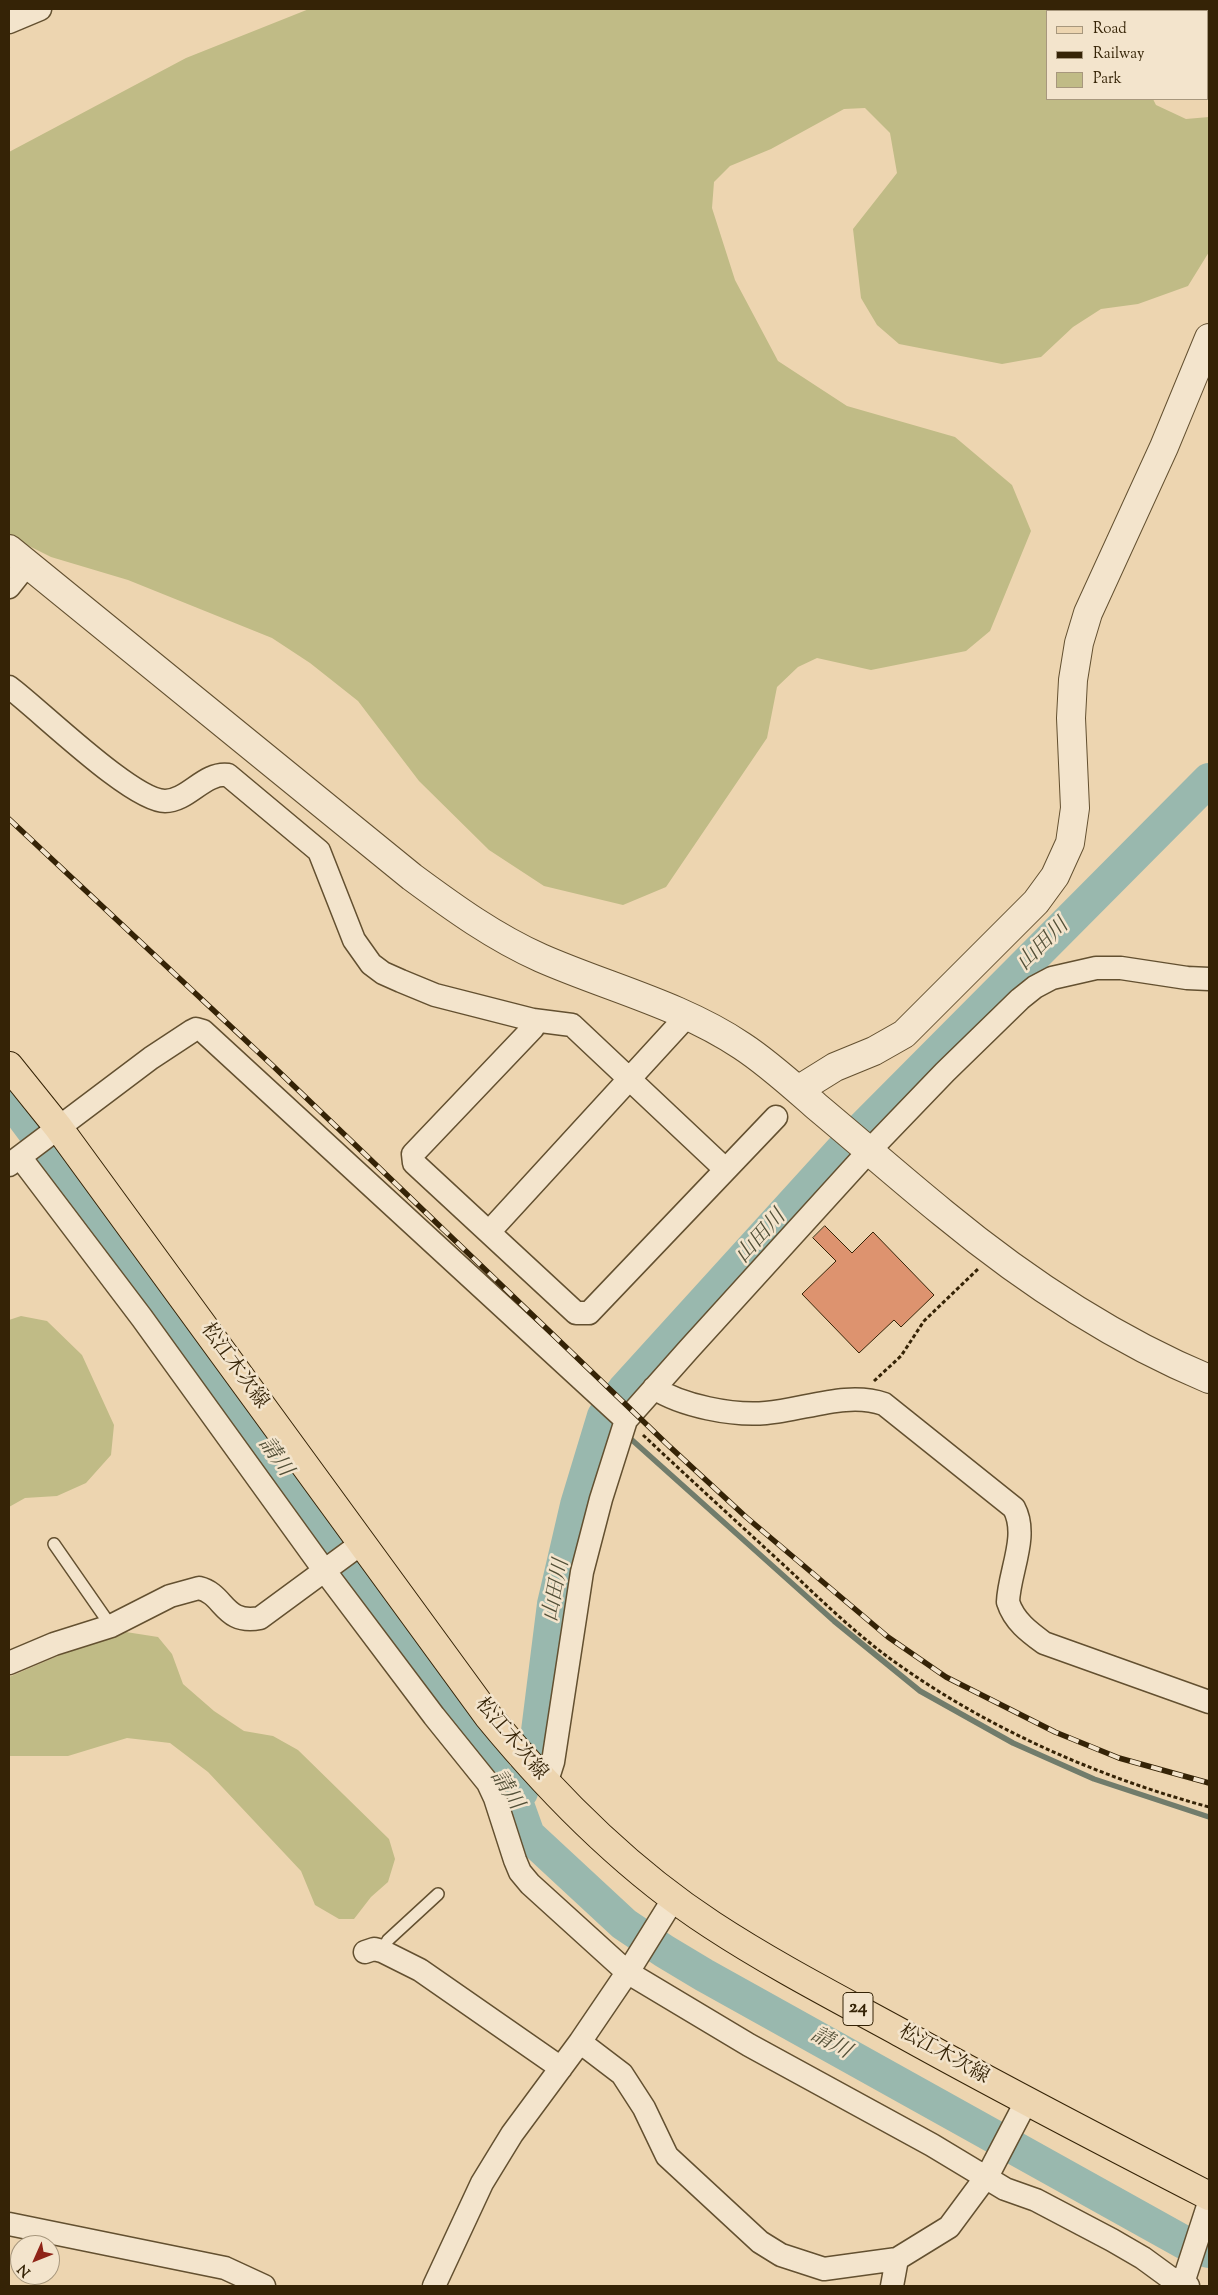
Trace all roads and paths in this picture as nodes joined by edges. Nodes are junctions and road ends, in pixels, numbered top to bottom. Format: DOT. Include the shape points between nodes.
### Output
graph roads {
  1 [pos="40,9"];
  2 [pos="9,22"];
  3 [pos="1209,338"];
  4 [pos="18,556"];
  5 [pos="9,587"];
  6 [pos="9,686"];
  7 [pos="1209,979"];
  8 [pos="687,1016"];
  9 [pos="534,1020"];
  10 [pos="9,1066"];
  11 [pos="629,1079"];
  12 [pos="798,1090"];
  13 [pos="776,1117"];
  14 [pos="58,1127"];
  15 [pos="859,1142"];
  16 [pos="14,1161"];
  17 [pos="725,1169"];
  18 [pos="489,1232"];
  19 [pos="979,1269"];
  20 [pos="1209,1379"];
  21 [pos="654,1388"];
  22 [pos="854,1400"];
  23 [pos="616,1411"];
  24 [pos="54,1544"];
  25 [pos="357,1547"];
  26 [pos="326,1569"];
  27 [pos="111,1626"];
  28 [pos="9,1663"];
  29 [pos="1209,1702"];
  30 [pos="542,1780"];
  31 [pos="1209,1807"];
  32 [pos="438,1894"];
  33 [pos="674,1898"];
  34 [pos="374,1951"];
  35 [pos="630,1968"];
  36 [pos="580,2042"];
  37 [pos="561,2068"];
  38 [pos="1021,2113"];
  39 [pos="988,2176"];
  40 [pos="1209,2196"];
  41 [pos="1209,2203"];
  42 [pos="9,2224"];
  43 [pos="897,2259"];
  44 [pos="1184,2284"];
  45 [pos="264,2286"];
  46 [pos="434,2286"];
  47 [pos="892,2286"];
  1 -- 2 [label="street"];
  3 -- 12 [label="street" via="1164,447 1088,613 1081,636 1073,680 1071,718 1075,808 1070,843 1055,876 1036,902 904,1034"];
  4 -- 5 [label="street"];
  4 -- 8 [label="street" via="457,911 500,938 541,958"];
  6 -- 9 [label="street" via="114,774 152,799 174,799 216,775 228,775 319,851 354,940 371,964 401,982 435,995"];
  7 -- 15 [label="street" via="1121,968 1096,968 1052,978 1020,999 945,1072"];
  8 -- 11 [label="street"];
  8 -- 12 [label="street" via="741,1045"];
  9 -- 11 [label="street" via="572,1025"];
  9 -- 18 [label="street" via="533,1028 413,1154 414,1163"];
  10 -- 14 [label="main road, 松江木次線 / 24"];
  11 -- 17 [label="street"];
  11 -- 18 [label="street"];
  12 -- 15 [label="street"];
  13 -- 17 [label="street"];
  14 -- 16 [label="street"];
  14 -- 23 [label="street" via="185,1034 196,1029 203,1031"];
  14 -- 25 [label="main road, 松江木次線 / 24"];
  15 -- 20 [label="street" via="944,1215 1032,1280 1093,1320"];
  15 -- 21 [label="street"];
  16 -- 26 [label="street" via="142,1318"];
  17 -- 18 [label="street" via="589,1313 576,1313"];
  19 -- 22 [label="path" via="924,1321 901,1356"];
  21 -- 22 [label="street" via="666,1395 725,1412 766,1414"];
  21 -- 23 [label="street"];
  22 -- 29 [label="street" via="874,1400 891,1409 1014,1508 1018,1516 1019,1540 1008,1602 1011,1611 1030,1632 1044,1643"];
  23 -- 30 [label="street" via="601,1499 582,1572 553,1762"];
  23 -- 31 [label="path" via="892,1660 950,1698 1026,1739 1099,1771"];
  24 -- 27 [label="lane"];
  25 -- 26 [label="street"];
  25 -- 30 [label="main road, 松江木次線 / 24"];
  26 -- 27 [label="street" via="260,1618 242,1620 210,1593 199,1588 170,1596"];
  26 -- 35 [label="street" via="434,1716 488,1783 520,1872"];
  27 -- 28 [label="street" via="54,1644"];
  30 -- 33 [label="main road, 松江木次線 / 24" via="599,1835"];
  32 -- 34 [label="lane"];
  33 -- 35 [label="street"];
  33 -- 38 [label="main road, 松江木次線 / 24" via="749,1949"];
  34 -- 37 [label="street" via="435,1979"];
  35 -- 36 [label="street"];
  35 -- 39 [label="street" via="749,2045"];
  36 -- 37 [label="street"];
  36 -- 43 [label="street" via="622,2074 644,2108 667,2156 760,2242 781,2255 824,2269"];
  37 -- 46 [label="street" via="512,2134 482,2183"];
  38 -- 39 [label="street"];
  38 -- 40 [label="main road, 松江木次線 / 24"];
  39 -- 43 [label="street" via="949,2227"];
  39 -- 44 [label="street" via="1005,2189 1036,2200 1112,2240"];
  41 -- 44 [label="street"];
  42 -- 45 [label="street" via="225,2268"];
  43 -- 47 [label="street"];
}
